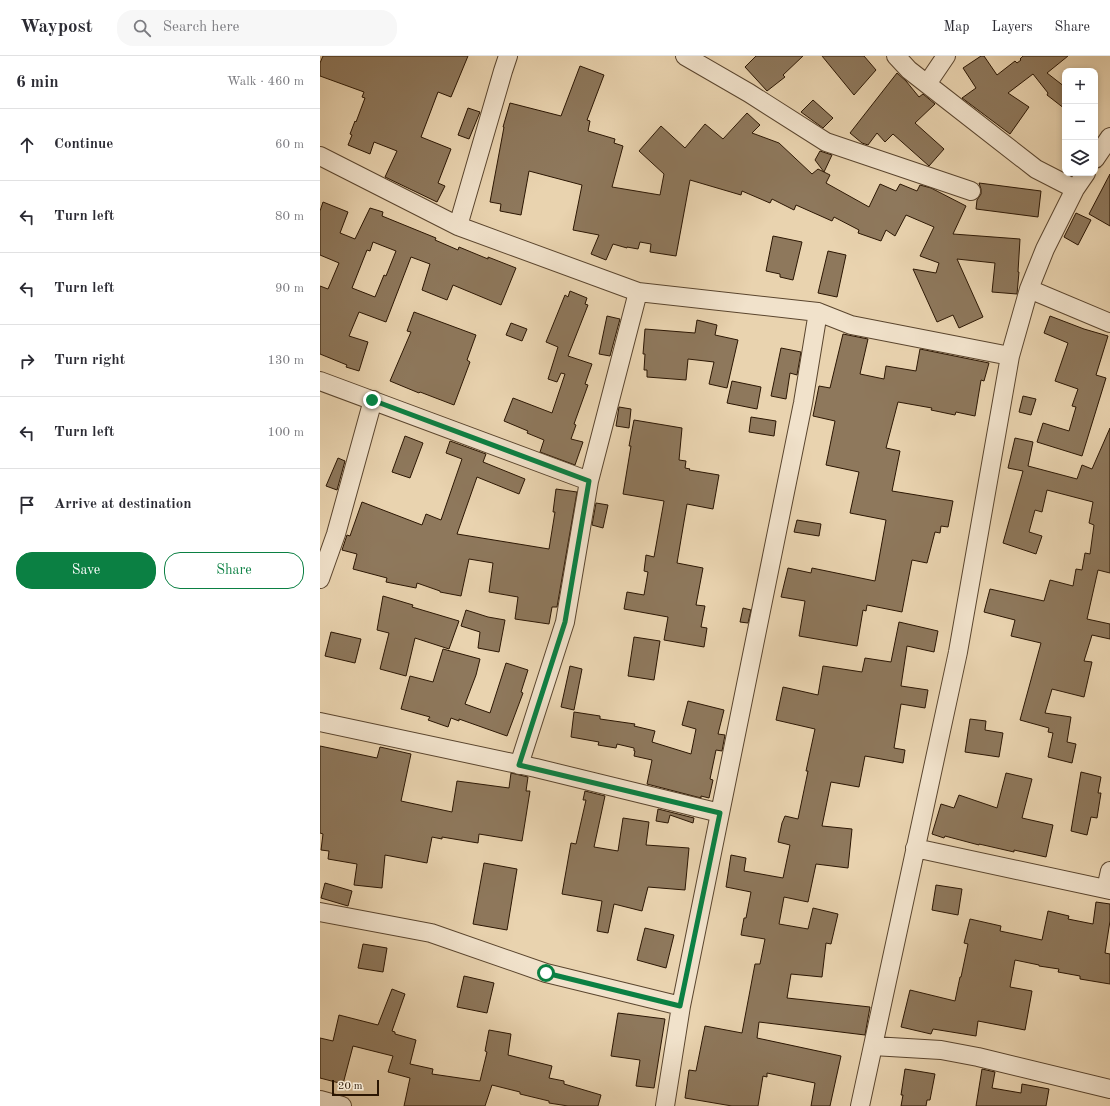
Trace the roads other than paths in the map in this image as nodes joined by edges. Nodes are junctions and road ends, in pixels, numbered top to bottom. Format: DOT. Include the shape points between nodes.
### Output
graph roads {
  1 [pos="508,56"];
  2 [pos="685,56"];
  3 [pos="896,56"];
  4 [pos="946,56"];
  5 [pos="927,84"];
  6 [pos="1110,137"];
  7 [pos="1098,155"];
  8 [pos="320,156"];
  9 [pos="1084,176"];
  10 [pos="1075,189"];
  11 [pos="971,191"];
  12 [pos="458,226"];
  13 [pos="1029,289"];
  14 [pos="638,292"];
  15 [pos="818,312"];
  16 [pos="1110,323"];
  17 [pos="1010,356"];
  18 [pos="320,381"];
  19 [pos="372,400"];
  20 [pos="589,481"];
  21 [pos="320,579"];
  22 [pos="320,722"];
  23 [pos="519,765"];
  24 [pos="720,813"];
  25 [pos="915,848"];
  26 [pos="1110,871"];
  27 [pos="1108,890"];
  28 [pos="320,912"];
  29 [pos="680,1006"];
  30 [pos="873,1046"];
  31 [pos="1110,1089"];
  32 [pos="320,1100"];
  33 [pos="342,1106"];
  34 [pos="665,1106"];
  35 [pos="860,1106"];
  1 -- 12 [label="street"];
  2 -- 11 [label="street" via="826,142"];
  3 -- 5 [label="street"];
  4 -- 5 [label="street"];
  5 -- 10 [label="street" via="1036,169"];
  6 -- 7 [label="street"];
  8 -- 12 [label="street"];
  9 -- 10 [label="street"];
  10 -- 13 [label="street"];
  12 -- 14 [label="street"];
  13 -- 16 [label="street"];
  13 -- 17 [label="street"];
  14 -- 15 [label="street"];
  14 -- 20 [label="street"];
  15 -- 17 [label="street" via="851,325"];
  15 -- 24 [label="street" via="803,403"];
  17 -- 25 [label="street" via="958,652"];
  18 -- 19 [label="street"];
  19 -- 20 [label="street"];
  19 -- 21 [label="street" via="336,534"];
  20 -- 23 [label="street" via="565,622"];
  22 -- 23 [label="street"];
  23 -- 24 [label="street"];
  24 -- 29 [label="street"];
  25 -- 27 [label="street"];
  25 -- 30 [label="street"];
  26 -- 27 [label="street"];
  28 -- 29 [label="street" via="431,933 546,973"];
  29 -- 34 [label="street"];
  30 -- 31 [label="street" via="941,1050"];
  30 -- 35 [label="street"];
  32 -- 33 [label="street"];
}
